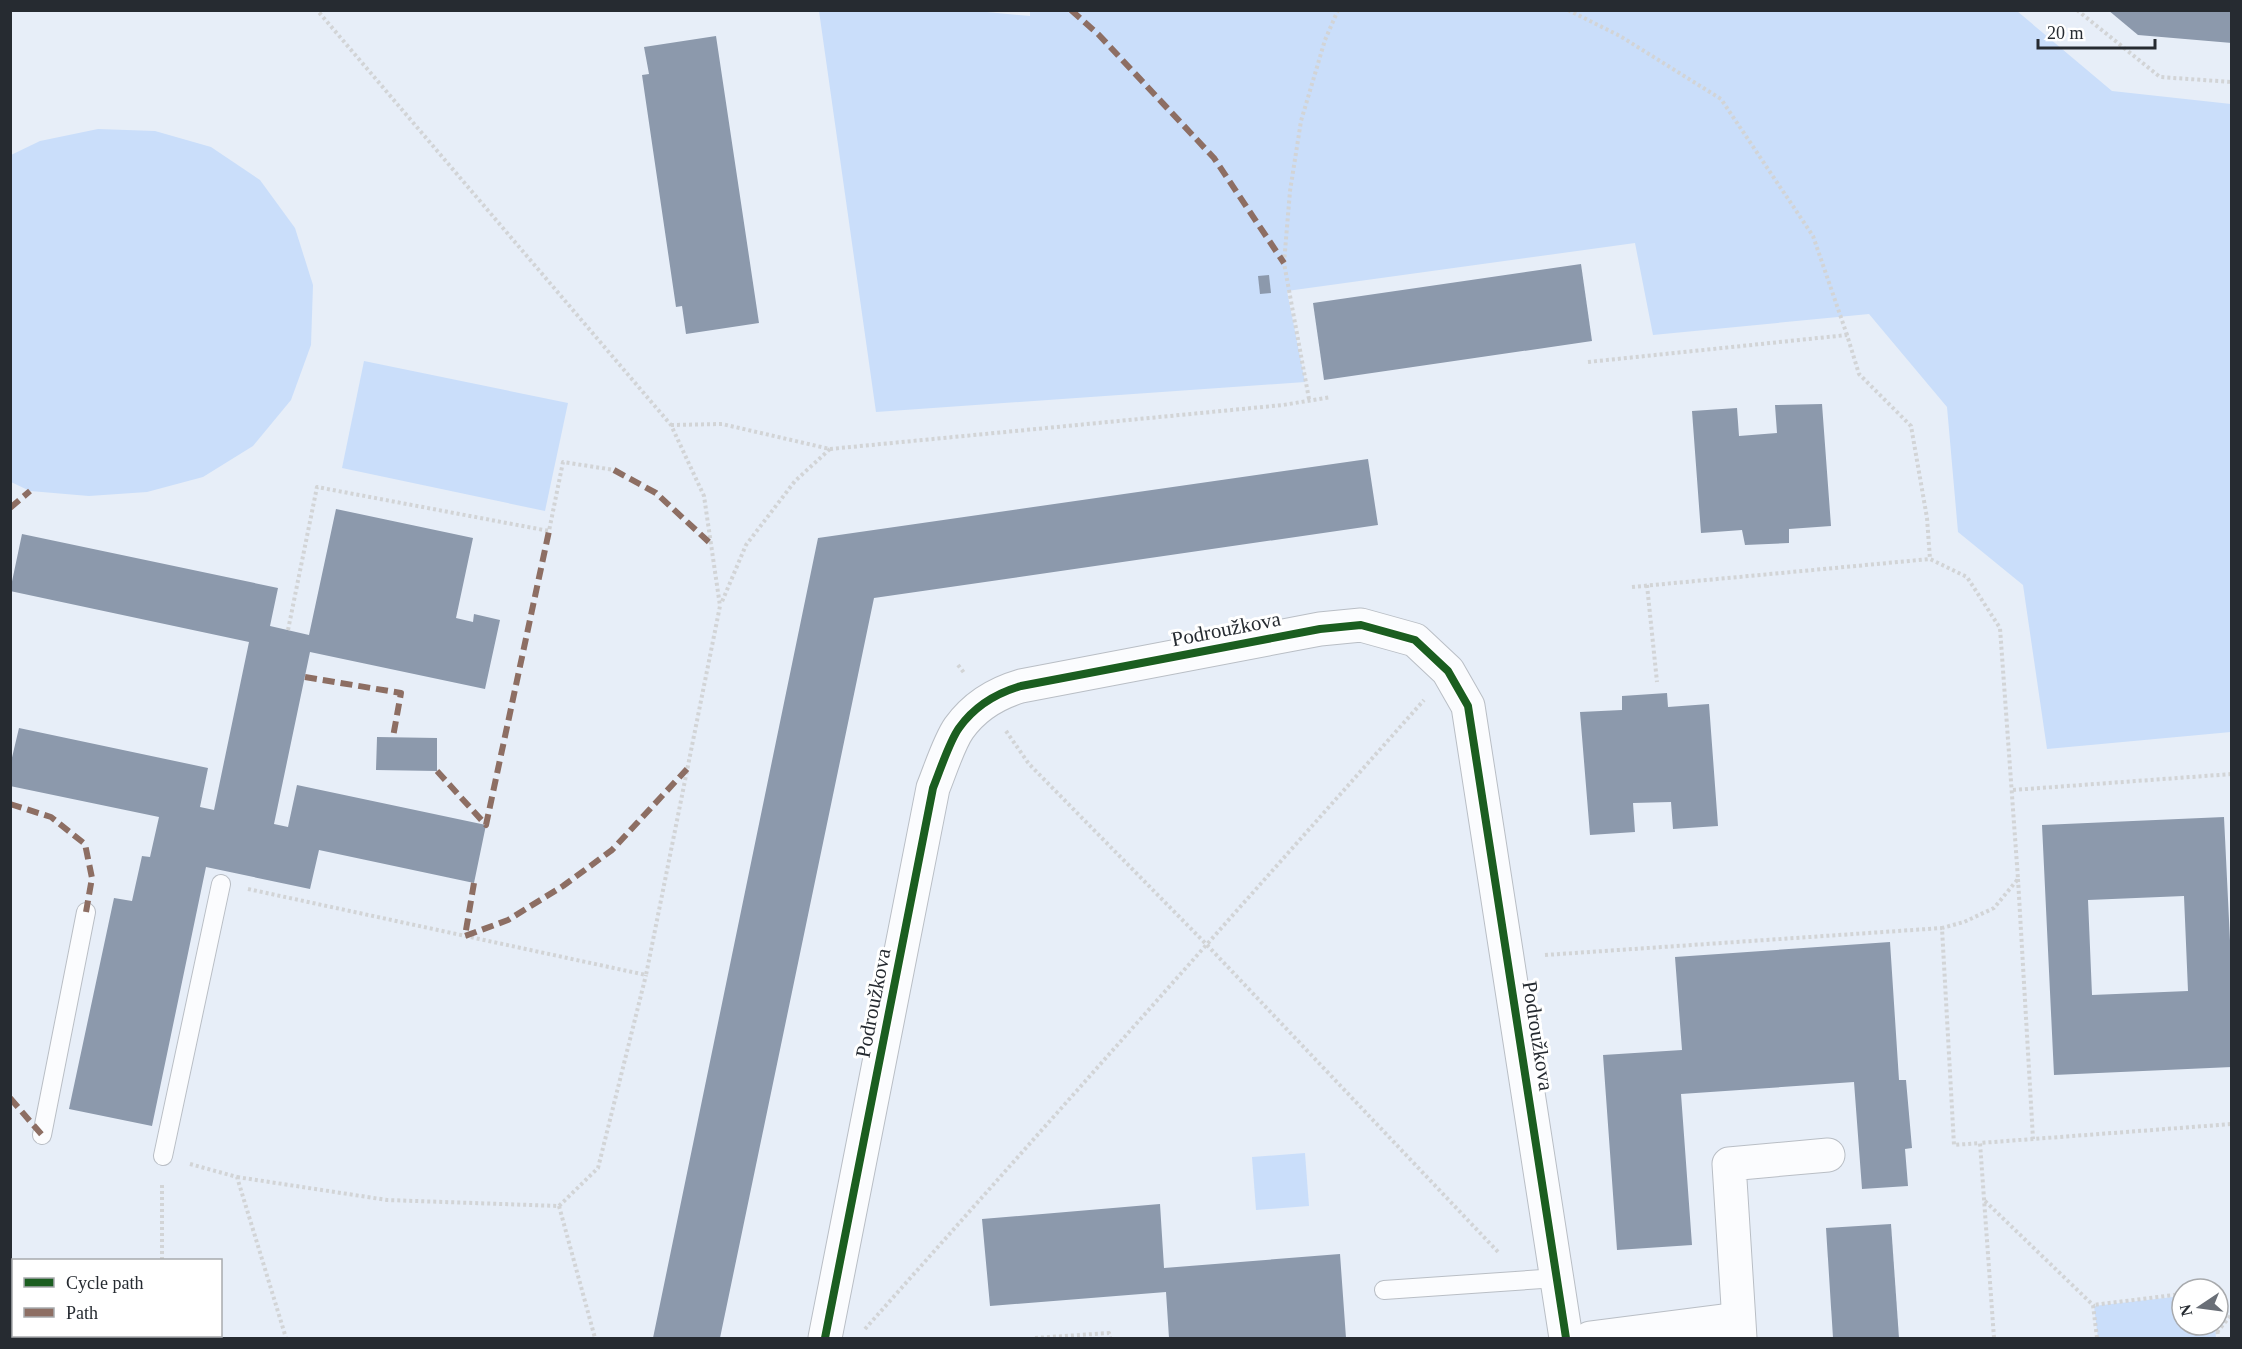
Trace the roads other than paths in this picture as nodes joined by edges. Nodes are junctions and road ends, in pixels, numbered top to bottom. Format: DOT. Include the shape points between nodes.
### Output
graph roads {
  1 [pos="221,884"];
  2 [pos="86,912"];
  3 [pos="42,1135"];
  4 [pos="1828,1155"];
  5 [pos="163,1156"];
  6 [pos="1557,1278"];
  7 [pos="1384,1290"];
  8 [pos="1739,1329"];
  9 [pos="825,1338"];
  10 [pos="1566,1338"];
  11 [pos="1590,1338"];
  1 -- 5 [label="lane"];
  2 -- 3 [label="lane"];
  4 -- 8 [label="street" via="1729,1164"];
  6 -- 7 [label="lane"];
  6 -- 9 [label="street, Podroužkova" via="1468,706 1448,671 1415,640 1361,625 1320,629 1021,686 984,702 959,728 933,788"];
  6 -- 10 [label="street, Podroužkova"];
  8 -- 11 [label="street"];
}
